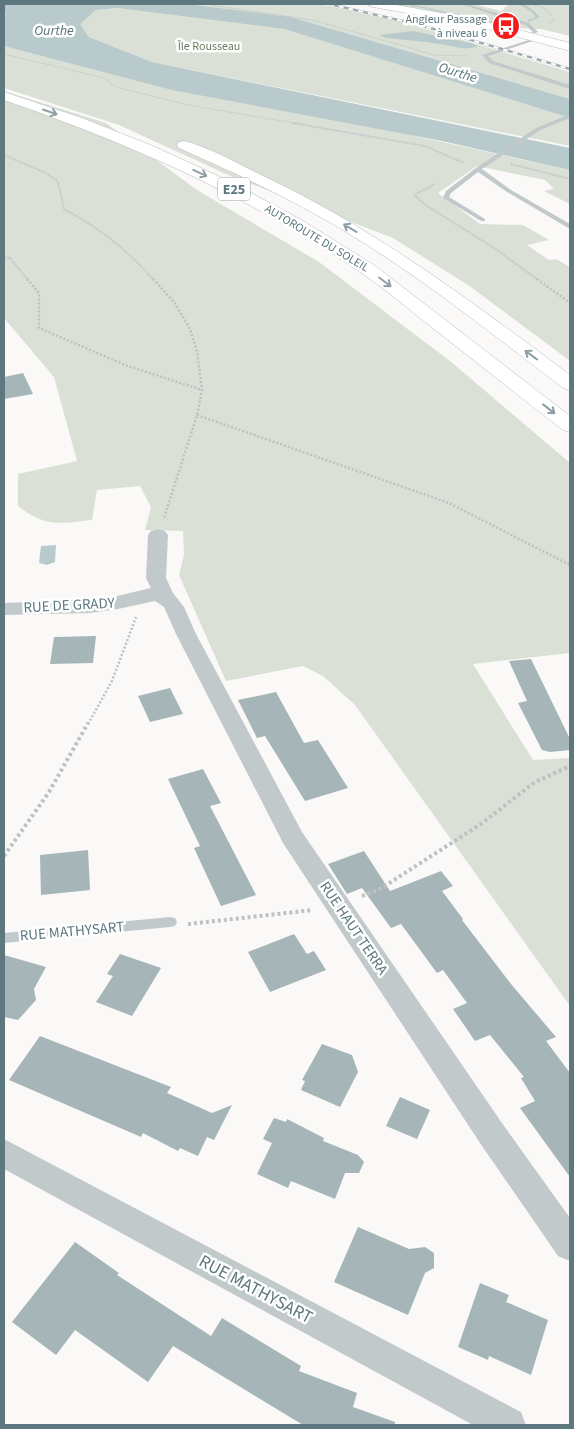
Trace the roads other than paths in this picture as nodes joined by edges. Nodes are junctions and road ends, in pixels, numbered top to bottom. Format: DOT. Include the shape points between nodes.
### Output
graph roads {
  1 [pos="373,4"];
  2 [pos="463,4"];
  3 [pos="535,37"];
  4 [pos="570,47"];
  5 [pos="4,81"];
  6 [pos="19,86"];
  7 [pos="570,86"];
  8 [pos="4,96"];
  9 [pos="569,117"];
  10 [pos="166,138"];
  11 [pos="478,169"];
  12 [pos="483,220"];
  13 [pos="570,228"];
  14 [pos="570,384"];
  15 [pos="570,426"];
  16 [pos="158,536"];
  17 [pos="164,596"];
  18 [pos="4,609"];
  19 [pos="170,922"];
  20 [pos="4,938"];
  21 [pos="4,1153"];
  22 [pos="570,1245"];
  23 [pos="508,1425"];
  1 -- 3 [label="main road" via="475,22"];
  2 -- 3 [label="lane" via="527,24 536,32"];
  3 -- 4 [label="main road"];
  3 -- 7 [label="lane" via="485,55 491,62"];
  5 -- 6 [label="main road"];
  8 -- 15 [label="main road, AUTOROUTE DU SOLEIL / E25, one-way" via="148,149 222,183 294,222 368,269"];
  9 -- 11 [label="lane" via="538,129"];
  14 -- 10 [label="main road, AUTOROUTE DU SOLEIL / E25, one-way" via="391,253 250,174"];
  11 -- 12 [label="lane" via="448,192 446,198"];
  11 -- 13 [label="lane"];
  16 -- 17 [label="street, RUE HAUT TERRA" via="156,578"];
  17 -- 18 [label="street, RUE DE GRADY" via="153,594 120,603 91,606"];
  17 -- 22 [label="street, RUE HAUT TERRA" via="171,601 292,837"];
  19 -- 20 [label="lane, RUE MATHYSART"];
  21 -- 23 [label="street, RUE MATHYSART"];
}
